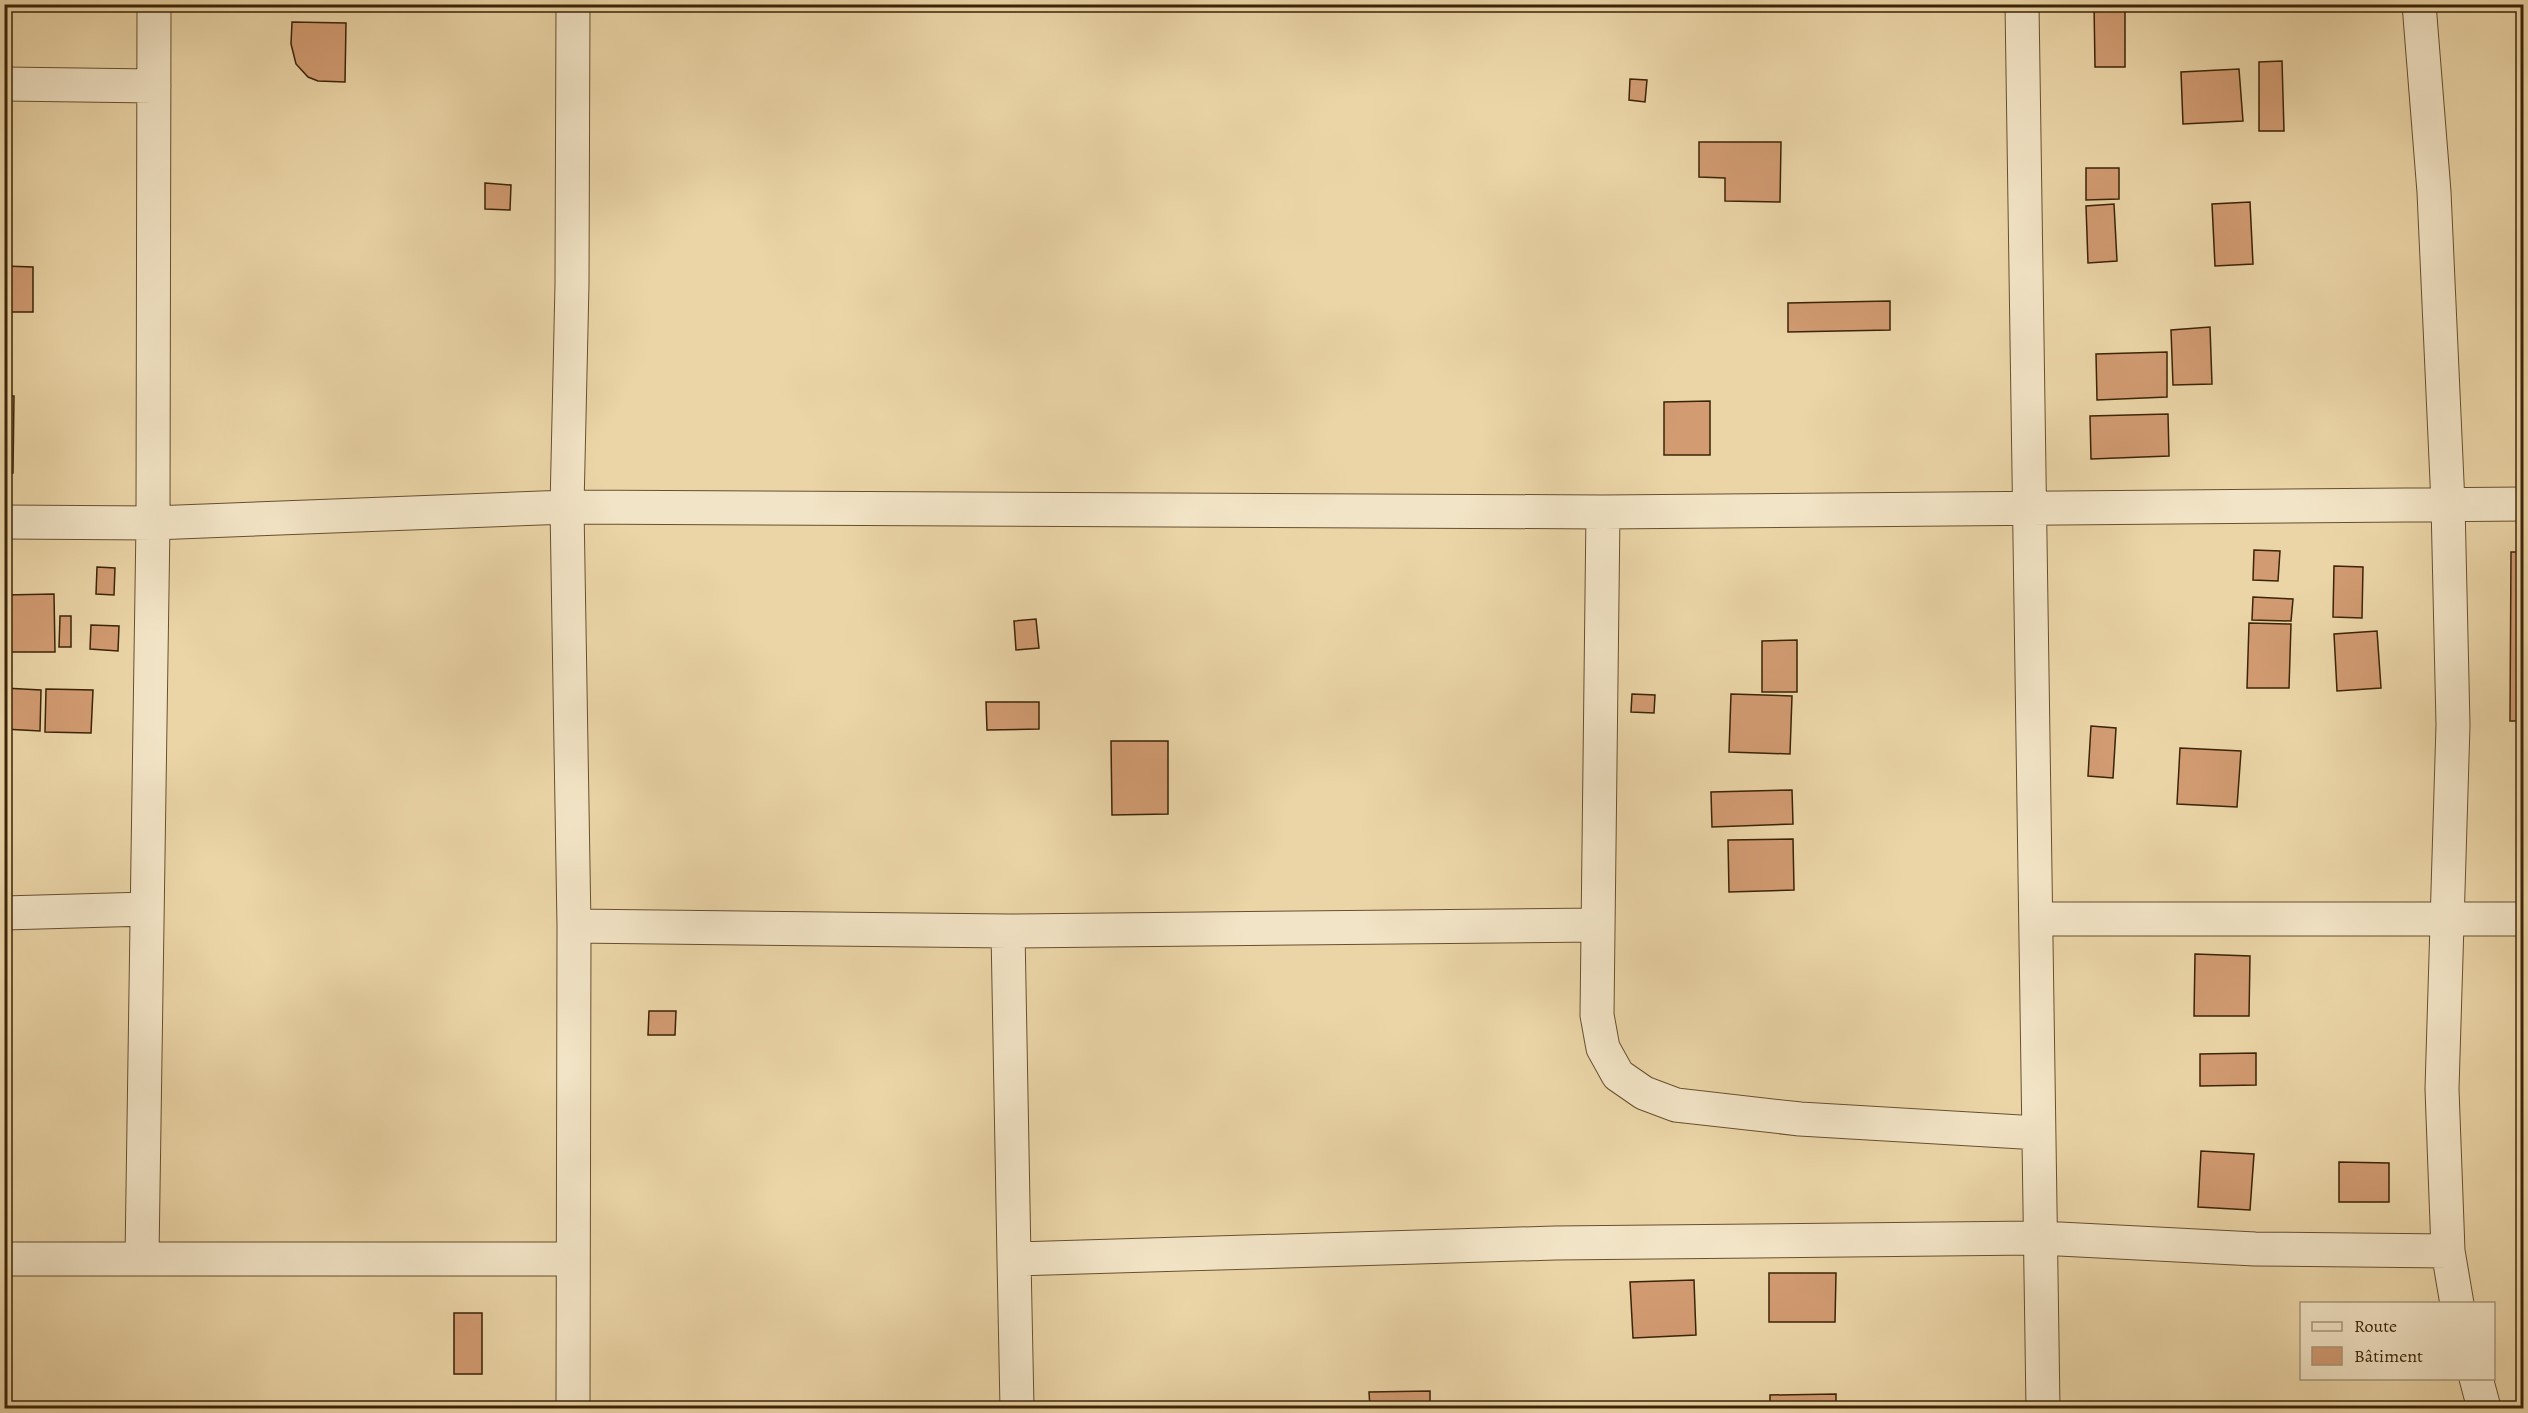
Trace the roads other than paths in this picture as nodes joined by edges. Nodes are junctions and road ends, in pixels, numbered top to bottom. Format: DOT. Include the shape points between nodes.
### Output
graph roads {
  1 [pos="154,4"];
  2 [pos="573,4"];
  3 [pos="2022,4"];
  4 [pos="2419,4"];
  5 [pos="4,84"];
  6 [pos="154,86"];
  7 [pos="2448,504"];
  8 [pos="2523,504"];
  9 [pos="567,507"];
  10 [pos="2030,510"];
  11 [pos="1603,513"];
  12 [pos="4,522"];
  13 [pos="153,523"];
  14 [pos="147,909"];
  15 [pos="4,913"];
  16 [pos="2036,919"];
  17 [pos="2448,919"];
  18 [pos="2523,919"];
  19 [pos="1597,925"];
  20 [pos="574,926"];
  21 [pos="1008,931"];
  22 [pos="2038,1133"];
  23 [pos="2040,1238"];
  24 [pos="2448,1251"];
  25 [pos="142,1257"];
  26 [pos="4,1259"];
  27 [pos="573,1259"];
  28 [pos="1014,1259"];
  29 [pos="2457,1302"];
  30 [pos="2477,1380"];
  31 [pos="573,1408"];
  32 [pos="1017,1408"];
  33 [pos="2043,1408"];
  34 [pos="2484,1408"];
  1 -- 6 [label="street"];
  2 -- 9 [label="street"];
  3 -- 10 [label="street"];
  4 -- 7 [label="street" via="2435,203"];
  5 -- 6 [label="street"];
  6 -- 13 [label="street"];
  7 -- 8 [label="street"];
  7 -- 10 [label="street"];
  7 -- 17 [label="street" via="2453,725"];
  9 -- 11 [label="street"];
  9 -- 13 [label="street"];
  9 -- 20 [label="street"];
  10 -- 11 [label="street"];
  10 -- 16 [label="street"];
  11 -- 19 [label="street"];
  12 -- 13 [label="street"];
  13 -- 14 [label="street"];
  14 -- 15 [label="street"];
  14 -- 25 [label="street"];
  16 -- 17 [label="street"];
  16 -- 22 [label="street"];
  17 -- 18 [label="street"];
  17 -- 24 [label="street" via="2442,1089"];
  19 -- 21 [label="street"];
  19 -- 22 [label="street" via="1598,1015 1603,1048 1618,1075 1644,1093 1676,1105 1800,1119"];
  20 -- 21 [label="street"];
  20 -- 27 [label="street"];
  21 -- 28 [label="street"];
  22 -- 23 [label="street"];
  23 -- 24 [label="street" via="2255,1249"];
  23 -- 28 [label="street" via="1555,1244"];
  23 -- 33 [label="street"];
  24 -- 29 [label="street"];
  25 -- 26 [label="street"];
  25 -- 27 [label="street"];
  27 -- 31 [label="street"];
  28 -- 32 [label="street"];
  30 -- 34 [label="street"];
}
